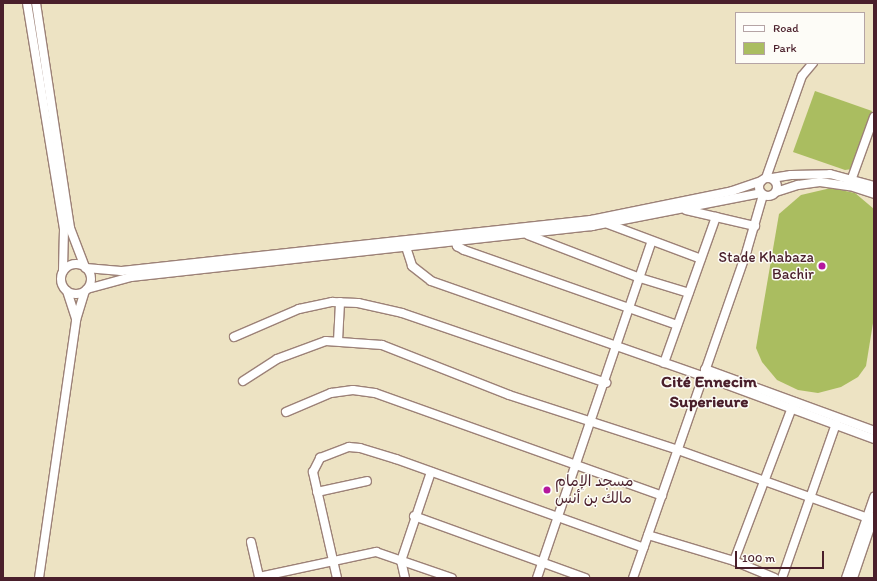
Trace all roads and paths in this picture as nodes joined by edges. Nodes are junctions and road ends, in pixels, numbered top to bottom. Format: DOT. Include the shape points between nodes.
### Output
graph roads {
  1 [pos="28,3"];
  2 [pos="36,3"];
  3 [pos="812,64"];
  4 [pos="874,117"];
  5 [pos="852,178"];
  6 [pos="766,179"];
  7 [pos="874,186"];
  8 [pos="768,194"];
  9 [pos="874,194"];
  10 [pos="684,209"];
  11 [pos="716,217"];
  12 [pos="607,224"];
  13 [pos="755,226"];
  14 [pos="525,234"];
  15 [pos="454,238"];
  16 [pos="652,241"];
  17 [pos="406,247"];
  18 [pos="701,259"];
  19 [pos="86,267"];
  20 [pos="63,271"];
  21 [pos="640,278"];
  22 [pos="86,290"];
  23 [pos="67,291"];
  24 [pos="689,293"];
  25 [pos="340,302"];
  26 [pos="629,309"];
  27 [pos="76,320"];
  28 [pos="677,325"];
  29 [pos="234,337"];
  30 [pos="338,341"];
  31 [pos="618,346"];
  32 [pos="664,363"];
  33 [pos="704,372"];
  34 [pos="243,381"];
  35 [pos="606,383"];
  36 [pos="793,404"];
  37 [pos="286,412"];
  38 [pos="591,421"];
  39 [pos="836,424"];
  40 [pos="874,431"];
  41 [pos="874,439"];
  42 [pos="678,450"];
  43 [pos="575,464"];
  44 [pos="431,472"];
  45 [pos="764,479"];
  46 [pos="367,480"];
  47 [pos="317,492"];
  48 [pos="662,496"];
  49 [pos="874,497"];
  50 [pos="811,498"];
  51 [pos="414,516"];
  52 [pos="558,517"];
  53 [pos="871,518"];
  54 [pos="648,534"];
  55 [pos="251,542"];
  56 [pos="644,548"];
  57 [pos="333,561"];
  58 [pos="401,561"];
  59 [pos="734,561"];
  60 [pos="542,564"];
  61 [pos="39,578"];
  62 [pos="337,578"];
  63 [pos="405,578"];
  64 [pos="452,578"];
  65 [pos="537,578"];
  66 [pos="585,578"];
  67 [pos="634,578"];
  68 [pos="775,578"];
  69 [pos="782,578"];
  70 [pos="846,578"];
  71 [pos="853,578"];
  1 -- 20 [label="street" via="64,229"];
  2 -- 19 [label="street" via="70,228"];
  3 -- 6 [label="street" via="802,76"];
  4 -- 5 [label="street"];
  5 -- 6 [label="street" via="815,174"];
  5 -- 7 [label="street"];
  6 -- 8 [label="street" via="759,188"];
  6 -- 8 [label="street" via="778,186"];
  6 -- 15 [label="street" via="732,191 615,216"];
  8 -- 9 [label="street" via="798,185 820,182 850,186"];
  8 -- 10 [label="street"];
  8 -- 13 [label="street"];
  10 -- 11 [label="street"];
  10 -- 12 [label="street"];
  11 -- 13 [label="street"];
  11 -- 18 [label="street"];
  12 -- 14 [label="street"];
  12 -- 16 [label="street"];
  13 -- 33 [label="street"];
  14 -- 15 [label="street"];
  14 -- 21 [label="street"];
  15 -- 17 [label="street"];
  15 -- 19 [label="street" via="126,270"];
  15 -- 26 [label="street" via="464,250"];
  16 -- 18 [label="street"];
  16 -- 21 [label="street"];
  17 -- 22 [label="street" via="131,277"];
  17 -- 31 [label="street" via="412,266 431,281"];
  18 -- 24 [label="street"];
  19 -- 20 [label="street" via="74,264"];
  19 -- 22 [label="street" via="91,278"];
  20 -- 23 [label="street" via="61,282"];
  21 -- 24 [label="street"];
  21 -- 26 [label="street"];
  22 -- 23 [label="street" via="76,294"];
  22 -- 27 [label="street"];
  23 -- 27 [label="street"];
  24 -- 28 [label="street"];
  25 -- 29 [label="street" via="288,312"];
  25 -- 30 [label="street"];
  25 -- 35 [label="street" via="386,308"];
  26 -- 28 [label="street"];
  26 -- 31 [label="street"];
  27 -- 61 [label="street"];
  28 -- 32 [label="street"];
  30 -- 34 [label="street" via="326,341 296,350"];
  30 -- 38 [label="street" via="382,345 509,395"];
  31 -- 32 [label="street"];
  31 -- 35 [label="street"];
  32 -- 33 [label="street"];
  33 -- 36 [label="street"];
  33 -- 42 [label="street"];
  35 -- 38 [label="street"];
  36 -- 39 [label="street"];
  36 -- 40 [label="street"];
  36 -- 45 [label="street"];
  37 -- 43 [label="street" via="332,393 354,390 375,393"];
  38 -- 42 [label="street"];
  38 -- 43 [label="street"];
  39 -- 41 [label="street"];
  39 -- 50 [label="street"];
  42 -- 45 [label="street"];
  42 -- 48 [label="street"];
  43 -- 48 [label="street"];
  43 -- 52 [label="street"];
  44 -- 47 [label="street" via="370,451 349,448 326,454 315,465 313,472"];
  44 -- 51 [label="street"];
  44 -- 52 [label="street"];
  45 -- 50 [label="street"];
  45 -- 59 [label="street"];
  46 -- 47 [label="street"];
  47 -- 57 [label="street"];
  48 -- 54 [label="street"];
  49 -- 53 [label="street"];
  50 -- 53 [label="street"];
  50 -- 69 [label="street"];
  51 -- 58 [label="street"];
  51 -- 60 [label="street"];
  52 -- 56 [label="street"];
  52 -- 60 [label="street"];
  53 -- 70 [label="street"];
  53 -- 71 [label="street"];
  54 -- 56 [label="street"];
  54 -- 59 [label="street"];
  55 -- 57 [label="street" via="259,577"];
  56 -- 67 [label="street"];
  57 -- 58 [label="street" via="376,552"];
  57 -- 62 [label="street"];
  58 -- 63 [label="street"];
  58 -- 64 [label="street"];
  59 -- 68 [label="street"];
  60 -- 65 [label="street"];
  60 -- 66 [label="street"];
}
